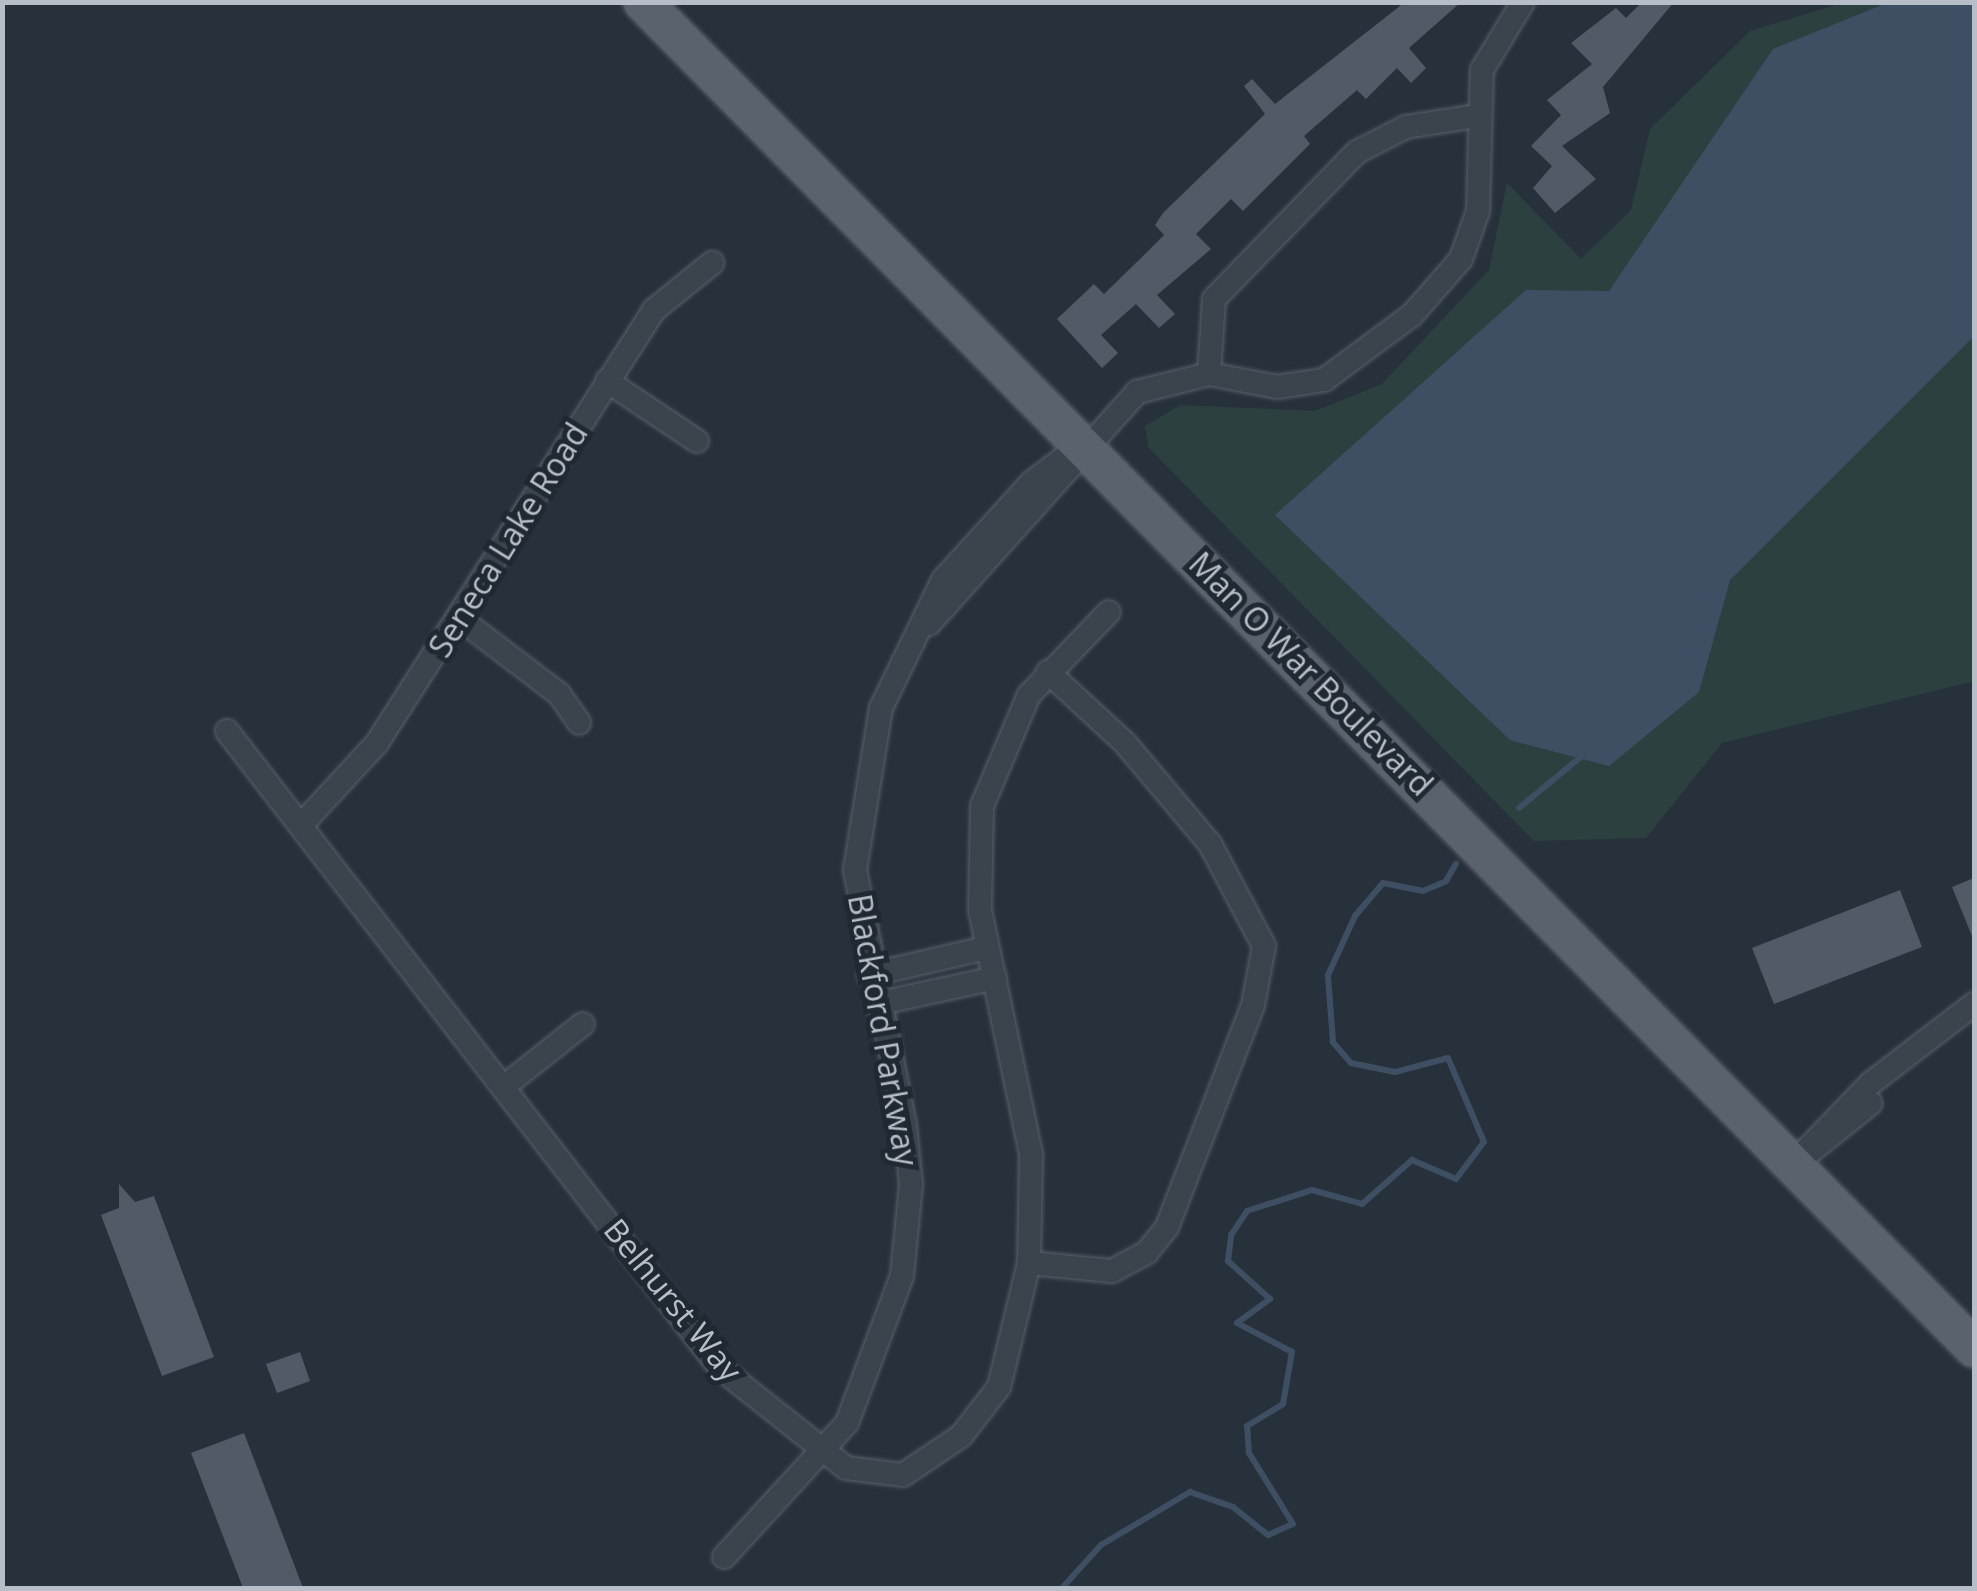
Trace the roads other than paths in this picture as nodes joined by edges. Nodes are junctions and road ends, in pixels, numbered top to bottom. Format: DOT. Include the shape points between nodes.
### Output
graph roads {
  1 [pos="644,2"];
  2 [pos="1522,2"];
  3 [pos="1477,116"];
  4 [pos="712,263"];
  5 [pos="1209,374"];
  6 [pos="607,382"];
  7 [pos="698,441"];
  8 [pos="1081,445"];
  9 [pos="1109,612"];
  10 [pos="459,618"];
  11 [pos="1048,672"];
  12 [pos="578,723"];
  13 [pos="228,731"];
  14 [pos="304,821"];
  15 [pos="986,948"];
  16 [pos="868,975"];
  17 [pos="994,978"];
  18 [pos="876,1004"];
  19 [pos="1974,1004"];
  20 [pos="582,1024"];
  21 [pos="506,1085"];
  22 [pos="1792,1165"];
  23 [pos="1029,1263"];
  24 [pos="1974,1348"];
  25 [pos="825,1455"];
  26 [pos="724,1557"];
  1 -- 8 [label="main road, Man O War Boulevard"];
  2 -- 3 [label="street, Blackford Parkway" via="1482,70"];
  3 -- 5 [label="street" via="1406,128 1357,152 1214,298"];
  3 -- 5 [label="street, Blackford Parkway" via="1478,211 1461,259 1412,315 1324,380 1277,387"];
  4 -- 6 [label="street, Seneca Lake Road" via="654,310"];
  5 -- 8 [label="street, Blackford Parkway" via="1137,392"];
  6 -- 7 [label="street"];
  6 -- 10 [label="street, Seneca Lake Road"];
  8 -- 16 [label="street, Blackford Parkway" via="1050,498 918,635 881,708 861,788 855,870"];
  8 -- 22 [label="main road, Man O War Boulevard"];
  9 -- 11 [label="street, Belhurst Way"];
  10 -- 12 [label="street" via="558,694"];
  10 -- 14 [label="street, Seneca Lake Road" via="377,743"];
  11 -- 15 [label="street, Belhurst Way" via="1003,739 982,806 977,874"];
  11 -- 23 [label="street" via="1125,743 1210,844 1264,946 1253,1005 1167,1227 1147,1252 1112,1271"];
  13 -- 14 [label="street, Belhurst Way"];
  14 -- 21 [label="street, Belhurst Way"];
  15 -- 16 [label="street"];
  15 -- 17 [label="street, Belhurst Way"];
  16 -- 18 [label="street, Blackford Parkway"];
  17 -- 18 [label="street"];
  17 -- 23 [label="street, Belhurst Way" via="1032,1154"];
  18 -- 25 [label="street, Blackford Parkway" via="905,1125 908,1234 892,1316"];
  19 -- 22 [label="street" via="1814,1134"];
  20 -- 21 [label="street"];
  21 -- 25 [label="street, Belhurst Way" via="720,1368"];
  22 -- 24 [label="main road, Man O War Boulevard"];
  23 -- 25 [label="street, Belhurst Way" via="999,1387 962,1436 904,1475 876,1476"];
  25 -- 26 [label="street, Blackford Parkway"];
}
